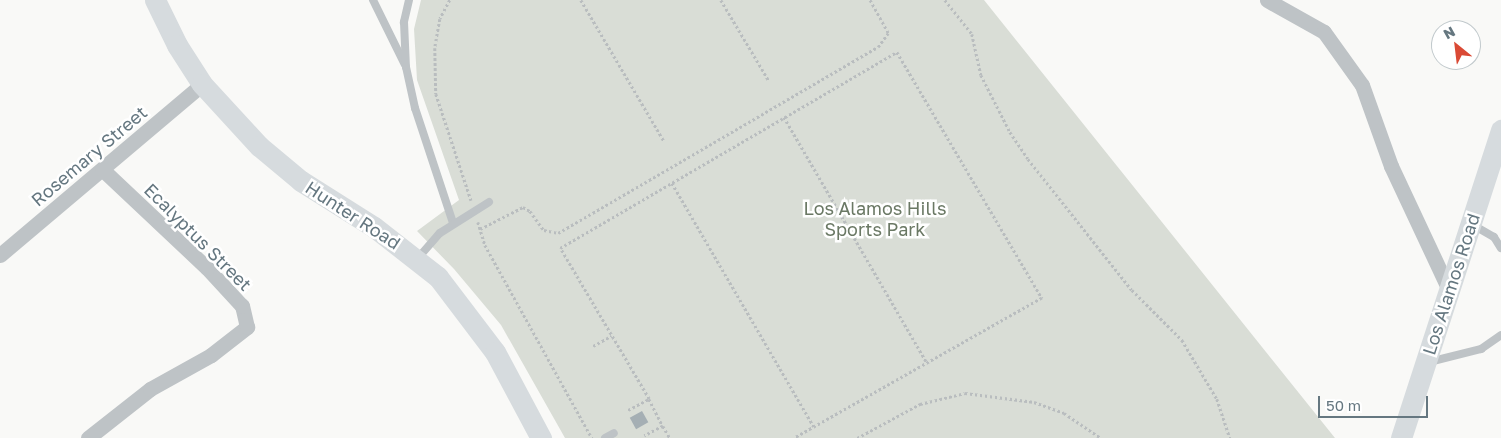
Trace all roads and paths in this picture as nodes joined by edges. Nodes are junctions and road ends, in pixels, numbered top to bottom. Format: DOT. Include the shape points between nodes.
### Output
graph roads {
  1 [pos="155,0"];
  2 [pos="372,0"];
  3 [pos="409,0"];
  4 [pos="450,0"];
  5 [pos="581,0"];
  6 [pos="721,0"];
  7 [pos="870,0"];
  8 [pos="945,0"];
  9 [pos="1267,0"];
  10 [pos="406,67"];
  11 [pos="769,81"];
  12 [pos="202,84"];
  13 [pos="784,117"];
  14 [pos="1501,130"];
  15 [pos="664,141"];
  16 [pos="102,169"];
  17 [pos="672,183"];
  18 [pos="489,202"];
  19 [pos="474,210"];
  20 [pos="453,223"];
  21 [pos="1471,224"];
  22 [pos="480,228"];
  23 [pos="1501,248"];
  24 [pos="0,255"];
  25 [pos="418,258"];
  26 [pos="1450,290"];
  27 [pos="1501,335"];
  28 [pos="611,336"];
  29 [pos="593,346"];
  30 [pos="927,363"];
  31 [pos="1426,363"];
  32 [pos="648,399"];
  33 [pos="628,410"];
  34 [pos="663,426"];
  35 [pos="814,427"];
  36 [pos="614,433"];
  37 [pos="644,436"];
  38 [pos="88,438"];
  39 [pos="541,438"];
  40 [pos="592,438"];
  41 [pos="605,438"];
  42 [pos="670,438"];
  43 [pos="795,438"];
  44 [pos="857,438"];
  45 [pos="1101,438"];
  46 [pos="1230,438"];
  47 [pos="1401,438"];
  1 -- 12 [label="street, Hunter Road" via="177,45"];
  2 -- 10 [label="lane"];
  3 -- 10 [label="lane" via="404,22"];
  4 -- 19 [label="path" via="440,20 435,48 436,94"];
  5 -- 15 [label="path"];
  6 -- 11 [label="path"];
  7 -- 22 [label="path" via="888,33 878,47 558,233 544,230 530,210 523,207"];
  8 -- 46 [label="path" via="972,34 981,75 1015,139 1132,290 1182,340 1217,399"];
  9 -- 26 [label="street" via="1324,32 1362,85 1392,166"];
  10 -- 20 [label="lane" via="415,108"];
  12 -- 16 [label="street, Rosemary Street"];
  12 -- 25 [label="street, Hunter Road" via="258,146 301,181"];
  13 -- 17 [label="path"];
  13 -- 30 [label="path"];
  13 -- 30 [label="path" via="897,52 1042,298"];
  14 -- 21 [label="street, Los Alamos Road"];
  16 -- 24 [label="street, Rosemary Street"];
  16 -- 38 [label="street, Ecalyptus Street" via="207,268 242,306 248,327 211,355 150,389"];
  17 -- 28 [label="path" via="560,248"];
  17 -- 35 [label="path"];
  18 -- 19 [label="lane"];
  19 -- 20 [label="lane"];
  19 -- 22 [label="path"];
  20 -- 25 [label="lane"];
  21 -- 23 [label="lane" via="1494,237"];
  21 -- 26 [label="street, Los Alamos Road"];
  22 -- 40 [label="path" via="485,245"];
  25 -- 39 [label="street, Hunter Road" via="438,277 495,352"];
  26 -- 31 [label="street, Los Alamos Road"];
  27 -- 31 [label="lane" via="1481,349"];
  28 -- 29 [label="path"];
  28 -- 32 [label="path"];
  30 -- 35 [label="path"];
  31 -- 47 [label="street, Los Alamos Road"];
  32 -- 33 [label="path"];
  32 -- 34 [label="path"];
  34 -- 37 [label="path"];
  34 -- 42 [label="path"];
  35 -- 43 [label="path"];
  36 -- 41 [label="lane"];
  44 -- 45 [label="path" via="920,404 965,393 1034,402 1064,413"];
}
